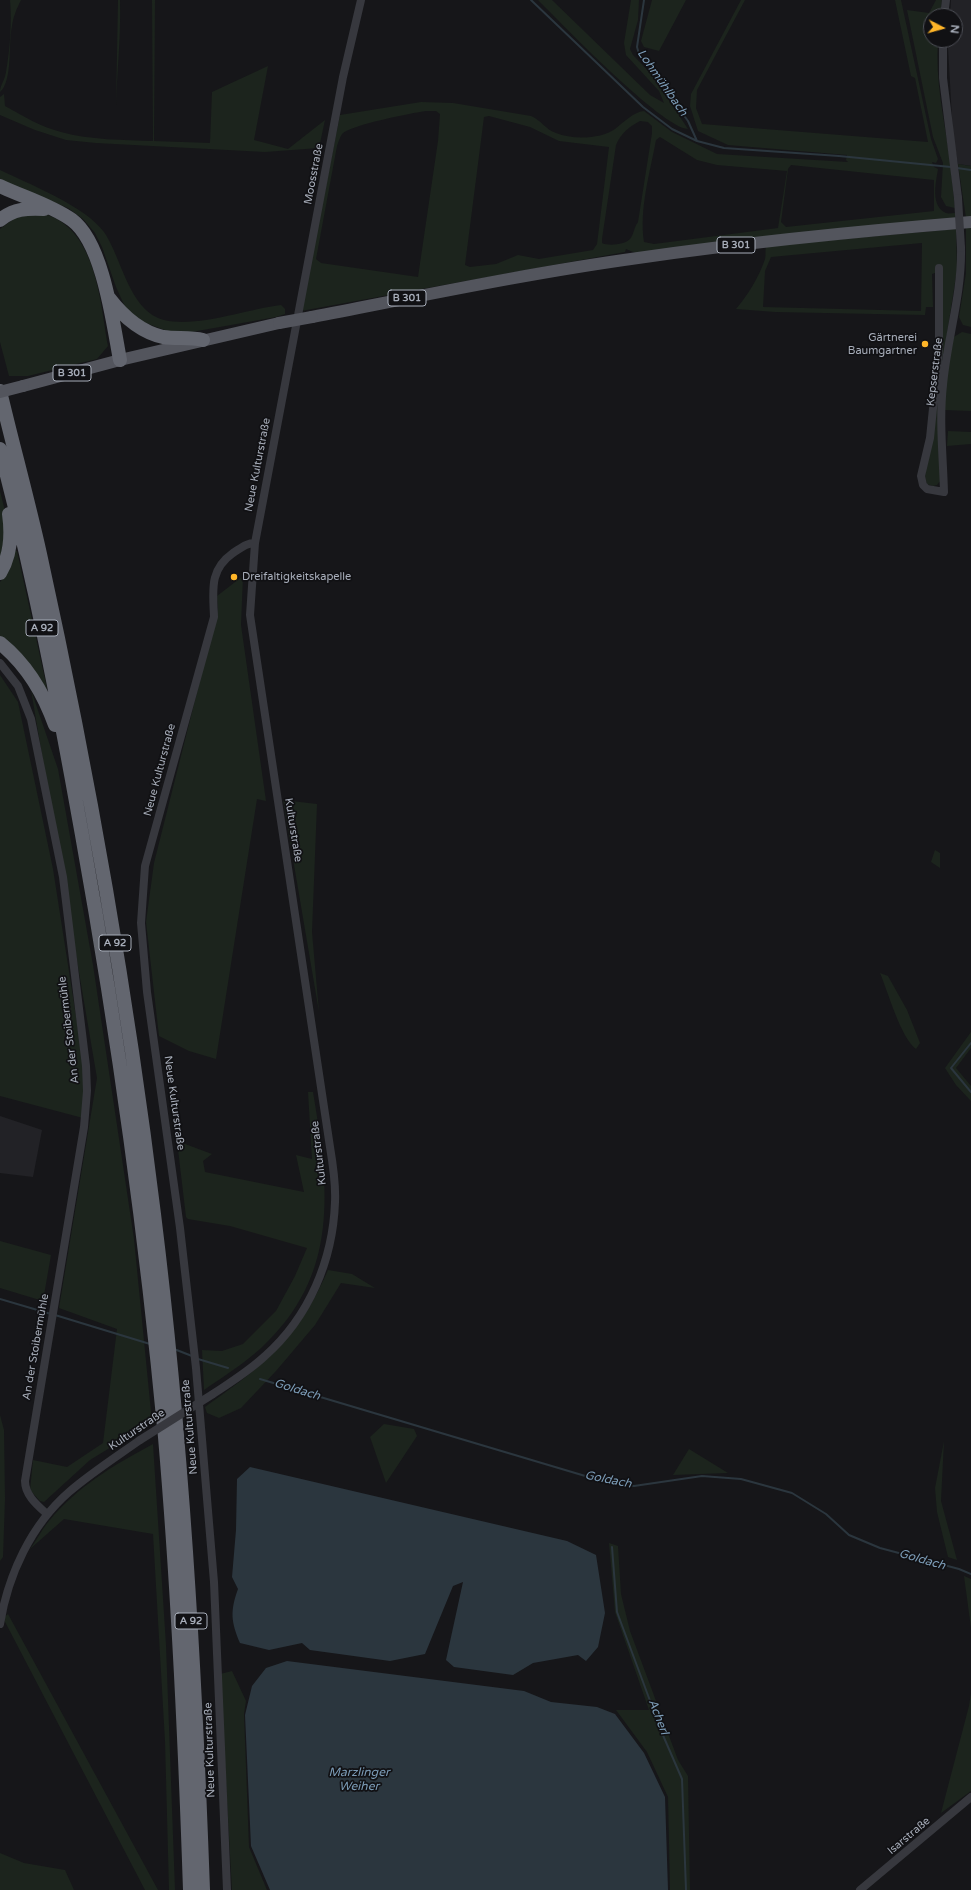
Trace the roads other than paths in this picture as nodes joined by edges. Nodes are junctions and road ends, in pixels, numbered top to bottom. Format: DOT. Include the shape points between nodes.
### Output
graph roads {
  1 [pos="361,0"];
  2 [pos="943,48"];
  3 [pos="0,186"];
  4 [pos="51,210"];
  5 [pos="0,220"];
  6 [pos="971,222"];
  7 [pos="939,268"];
  8 [pos="107,296"];
  9 [pos="203,340"];
  10 [pos="290,352"];
  11 [pos="120,360"];
  12 [pos="0,392"];
  13 [pos="0,449"];
  14 [pos="9,482"];
  15 [pos="255,543"];
  16 [pos="0,573"];
  17 [pos="0,644"];
  18 [pos="0,663"];
  19 [pos="71,775"];
  20 [pos="162,1346"];
  21 [pos="47,1514"];
  22 [pos="0,1624"];
  23 [pos="971,1797"];
  24 [pos="190,1890"];
  25 [pos="202,1890"];
  26 [pos="227,1890"];
  27 [pos="860,1890"];
  1 -- 10 [label="street, Moosstraße" via="343,77"];
  2 -- 7 [label="street, Kepserstraße, bridge" via="943,78 958,198 961,248 958,298 945,367 942,400 944,492 927,489 921,476 930,438 939,349"];
  3 -- 4 [label="highway"];
  4 -- 5 [label="highway" via="28,208 8,213"];
  4 -- 8 [label="highway" via="73,221 88,239 97,259"];
  6 -- 9 [label="main road, B 301, bridge" via="770,240 637,258 503,280"];
  8 -- 9 [label="highway" via="118,310 140,328 163,337"];
  8 -- 11 [label="highway"];
  9 -- 11 [label="main road, B 301"];
  10 -- 15 [label="street, Neue Kulturstraße"];
  11 -- 12 [label="main road, B 301, bridge"];
  12 -- 20 [label="highway, A 92" via="39,550 103,872 138,1097"];
  13 -- 14 [label="highway, A 92"];
  14 -- 16 [label="highway" via="7,498 10,546"];
  14 -- 19 [label="highway, A 92" via="42,628"];
  15 -- 21 [label="street, Kulturstraße, bridge" via="250,615 329,1139 335,1200 333,1230 317,1284 300,1316 265,1356 68,1492"];
  15 -- 26 [label="street, Neue Kulturstraße" via="247,543 224,559 214,576 214,617 146,866 141,923 147,992 180,1228 196,1368 214,1582"];
  17 -- 19 [label="highway" via="15,656 48,705 57,730 63,763"];
  18 -- 21 [label="street, An der Stoibermühle" via="18,686 31,719 62,877 86,1066 87,1097 84,1127 25,1481 28,1495"];
  19 -- 20 [label="highway, A 92" via="127,1106"];
  20 -- 24 [label="highway, A 92" via="182,1685"];
  20 -- 25 [label="highway, A 92" via="187,1567"];
  21 -- 22 [label="street, Kulturstraße" via="19,1560 6,1596"];
  23 -- 27 [label="street, Isarstraße"];
}
